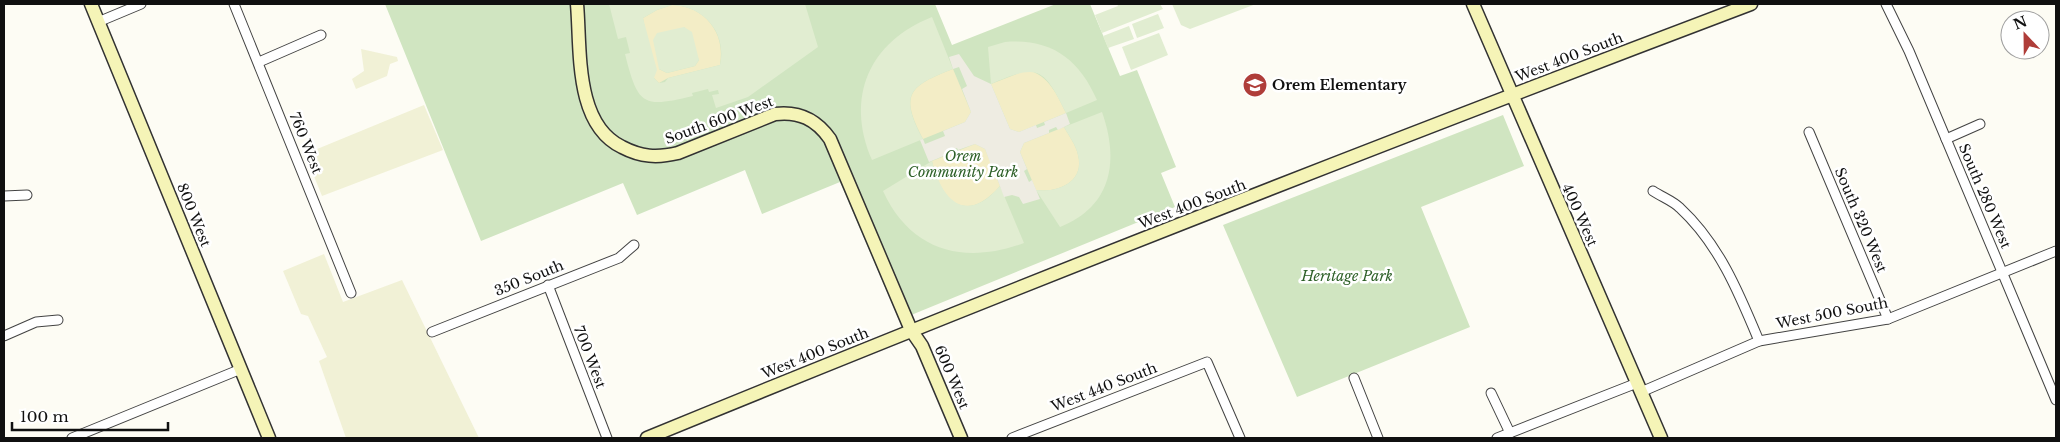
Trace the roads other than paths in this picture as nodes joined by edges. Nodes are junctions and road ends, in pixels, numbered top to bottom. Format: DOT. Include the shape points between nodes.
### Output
graph roads {
  1 [pos="91,4"];
  2 [pos="141,4"];
  3 [pos="234,4"];
  4 [pos="577,4"];
  5 [pos="1473,4"];
  6 [pos="1750,4"];
  7 [pos="1886,4"];
  8 [pos="98,22"];
  9 [pos="322,35"];
  10 [pos="259,62"];
  11 [pos="1511,95"];
  12 [pos="1980,124"];
  13 [pos="1809,132"];
  14 [pos="1946,139"];
  15 [pos="1653,192"];
  16 [pos="27,195"];
  17 [pos="4,196"];
  18 [pos="634,245"];
  19 [pos="2056,251"];
  20 [pos="2003,273"];
  21 [pos="548,286"];
  22 [pos="351,293"];
  23 [pos="1888,319"];
  24 [pos="58,320"];
  25 [pos="911,330"];
  26 [pos="432,332"];
  27 [pos="4,336"];
  28 [pos="1759,341"];
  29 [pos="241,369"];
  30 [pos="1354,378"];
  31 [pos="2052,380"];
  32 [pos="1639,388"];
  33 [pos="1491,393"];
  34 [pos="2056,400"];
  35 [pos="1510,433"];
  36 [pos="72,438"];
  37 [pos="269,438"];
  38 [pos="607,438"];
  39 [pos="647,438"];
  40 [pos="961,438"];
  41 [pos="1012,438"];
  42 [pos="1240,438"];
  43 [pos="1378,438"];
  44 [pos="1497,438"];
  45 [pos="1661,438"];
  1 -- 8 [label="street, 800 West"];
  2 -- 8 [label="street"];
  3 -- 10 [label="street, 760 West"];
  4 -- 25 [label="street, South 600 West" via="588,107 596,126 618,145 639,155 663,156 784,113 807,117 825,132"];
  5 -- 11 [label="street, 400 West"];
  6 -- 11 [label="street, West 400 South"];
  7 -- 14 [label="street, South 280 West" via="1910,51"];
  8 -- 29 [label="street, 800 West"];
  9 -- 10 [label="street"];
  10 -- 22 [label="street, 760 West"];
  11 -- 25 [label="street, West 400 South"];
  11 -- 32 [label="street, 400 West"];
  12 -- 14 [label="street"];
  13 -- 23 [label="street, South 320 West"];
  14 -- 20 [label="street, South 280 West"];
  15 -- 28 [label="street" via="1679,207 1717,252 1735,283"];
  16 -- 17 [label="street"];
  18 -- 21 [label="street, 350 South" via="619,258"];
  19 -- 20 [label="street, West 500 South"];
  20 -- 23 [label="street, West 500 South"];
  20 -- 31 [label="street, South 280 West"];
  21 -- 26 [label="street, 350 South"];
  21 -- 38 [label="street, 700 West"];
  23 -- 28 [label="street, West 500 South"];
  24 -- 27 [label="street" via="36,322"];
  25 -- 39 [label="street, West 400 South"];
  25 -- 40 [label="street, 600 West" via="922,346"];
  28 -- 32 [label="street, West 500 South"];
  29 -- 36 [label="street"];
  29 -- 37 [label="street, 800 West"];
  30 -- 43 [label="street"];
  31 -- 34 [label="street, South 280 West"];
  32 -- 35 [label="street, West 500 South"];
  32 -- 45 [label="street, 400 West"];
  33 -- 35 [label="street"];
  35 -- 44 [label="street, West 500 South"];
  41 -- 42 [label="street, West 440 South" via="1207,362"];
}
